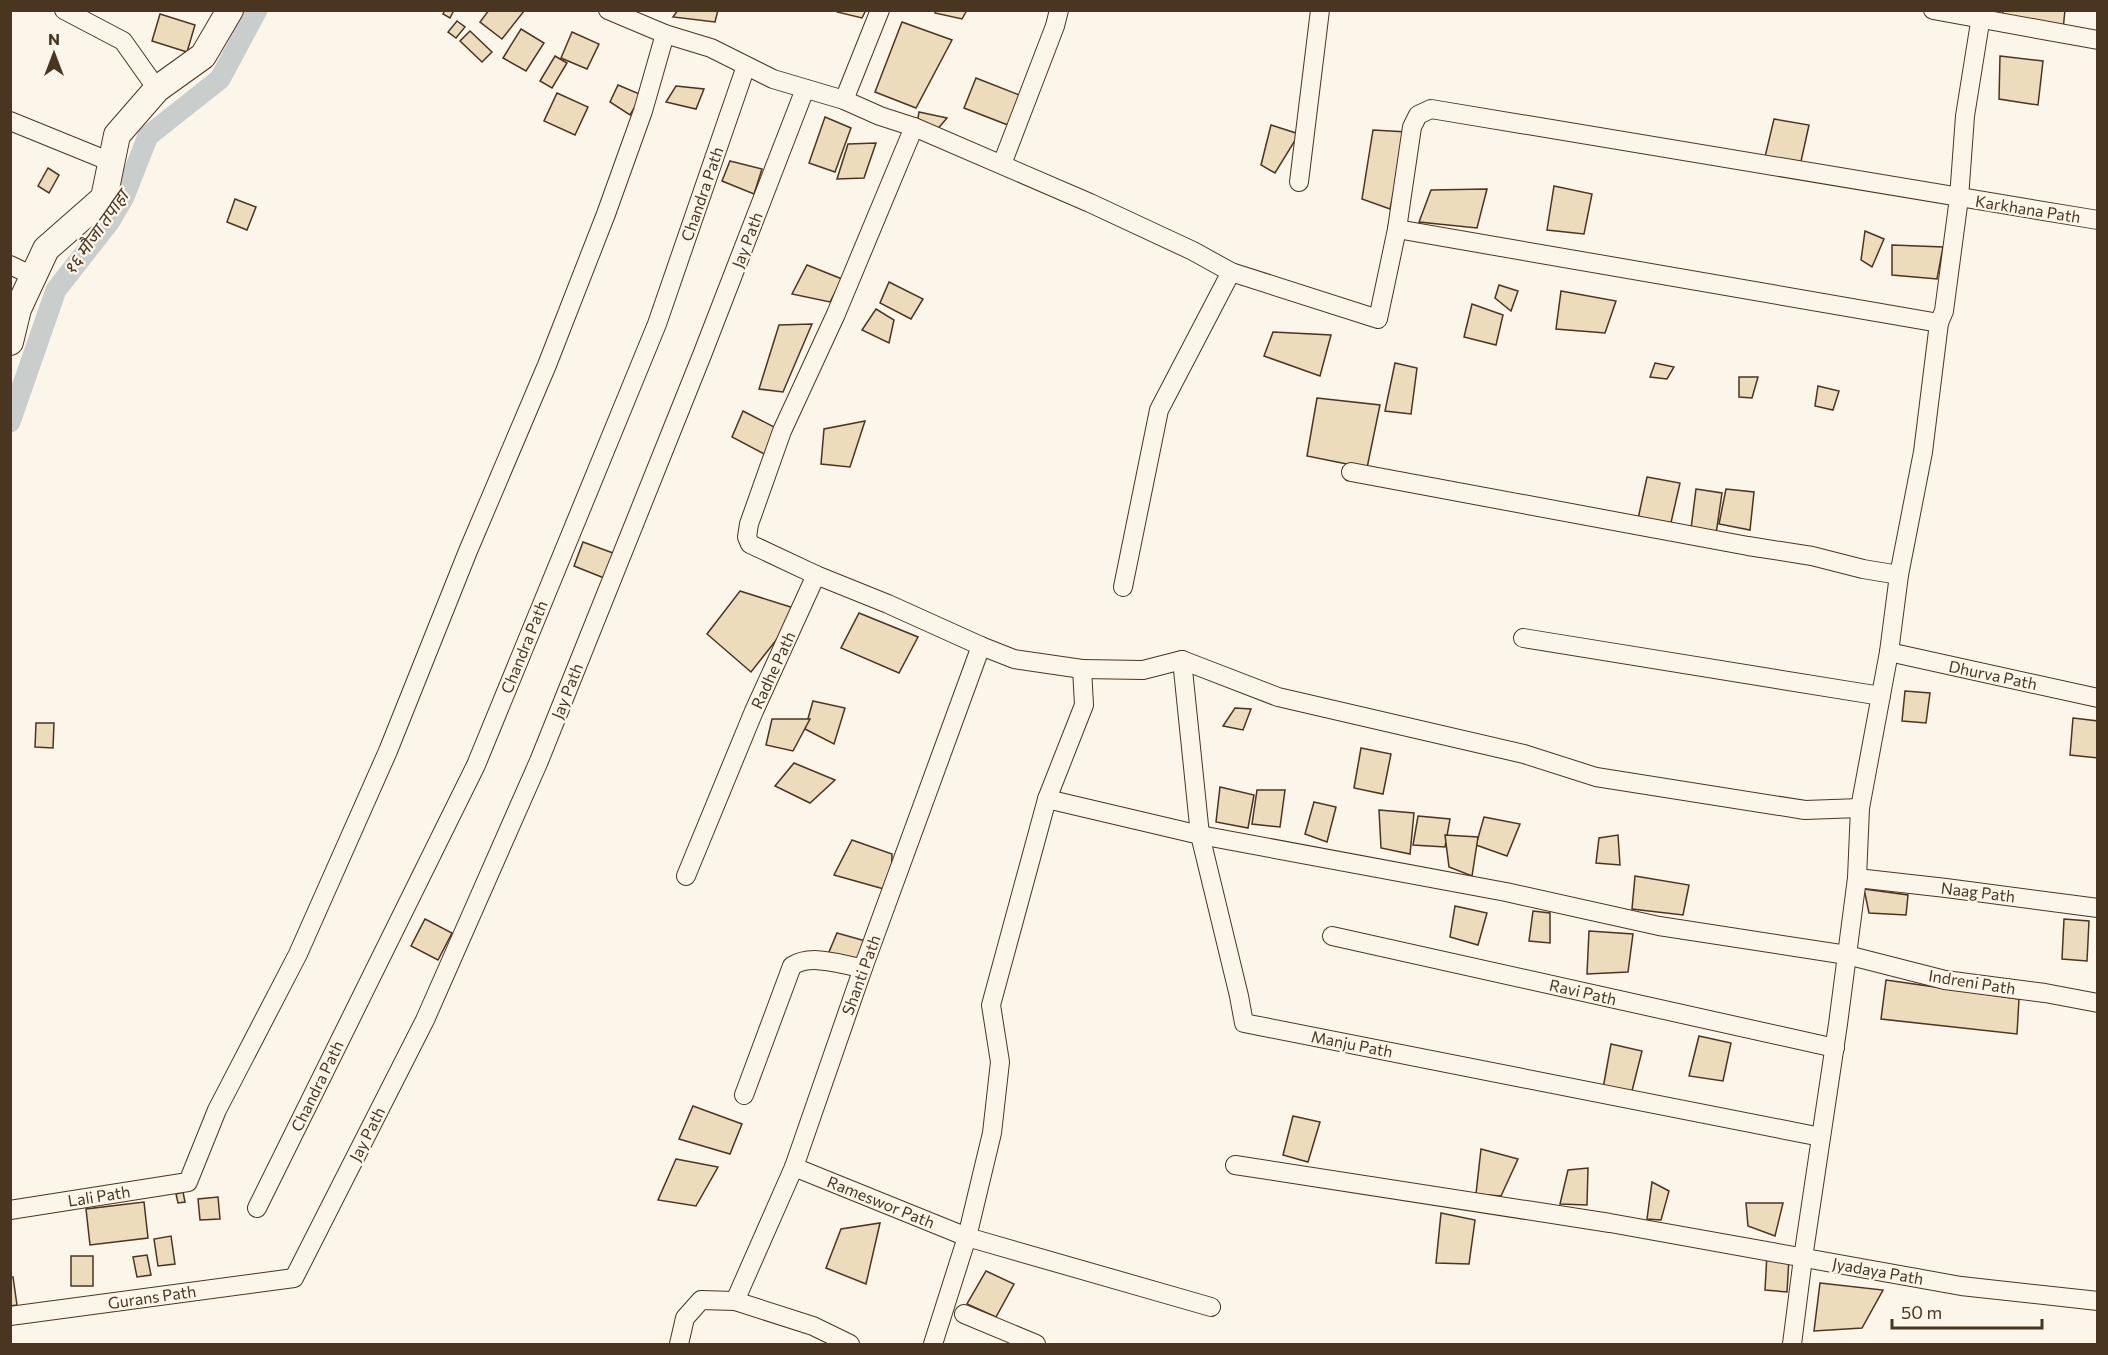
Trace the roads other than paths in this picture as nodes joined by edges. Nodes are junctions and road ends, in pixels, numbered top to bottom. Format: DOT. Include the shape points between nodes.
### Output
graph roads {
  1 [pos="64,10"];
  2 [pos="230,10"];
  3 [pos="608,10"];
  4 [pos="880,10"];
  5 [pos="1059,10"];
  6 [pos="1320,10"];
  7 [pos="1933,10"];
  8 [pos="1981,15"];
  9 [pos="665,34"];
  10 [pos="2097,40"];
  11 [pos="746,66"];
  12 [pos="157,89"];
  13 [pos="805,89"];
  14 [pos="844,100"];
  15 [pos="10,122"];
  16 [pos="914,127"];
  17 [pos="111,162"];
  18 [pos="1002,164"];
  19 [pos="1299,182"];
  20 [pos="1959,198"];
  21 [pos="2097,220"];
  22 [pos="1397,229"];
  23 [pos="10,265"];
  24 [pos="1231,272"];
  25 [pos="33,276"];
  26 [pos="1939,323"];
  27 [pos="10,342"];
  28 [pos="1351,472"];
  29 [pos="816,575"];
  30 [pos="1899,575"];
  31 [pos="1123,588"];
  32 [pos="1523,638"];
  33 [pos="981,646"];
  34 [pos="1889,652"];
  35 [pos="1182,660"];
  36 [pos="1082,669"];
  37 [pos="1881,696"];
  38 [pos="2097,698"];
  39 [pos="1047,799"];
  40 [pos="1860,808"];
  41 [pos="1200,835"];
  42 [pos="686,876"];
  43 [pos="1857,878"];
  44 [pos="2097,908"];
  45 [pos="1332,936"];
  46 [pos="1847,955"];
  47 [pos="863,968"];
  48 [pos="2097,1003"];
  49 [pos="1835,1048"];
  50 [pos="744,1095"];
  51 [pos="1821,1137"];
  52 [pos="1235,1165"];
  53 [pos="794,1167"];
  54 [pos="257,1208"];
  55 [pos="10,1210"];
  56 [pos="967,1237"];
  57 [pos="1803,1258"];
  58 [pos="294,1278"];
  59 [pos="735,1301"];
  60 [pos="2097,1301"];
  61 [pos="1211,1307"];
  62 [pos="964,1314"];
  63 [pos="10,1316"];
  64 [pos="679,1344"];
  65 [pos="850,1344"];
  66 [pos="933,1344"];
  67 [pos="1036,1344"];
  68 [pos="1792,1344"];
  1 -- 12 [label="street" via="123,41"];
  2 -- 12 [label="street" via="203,56"];
  3 -- 9 [label="street"];
  4 -- 14 [label="street"];
  5 -- 18 [label="street"];
  6 -- 19 [label="street"];
  7 -- 8 [label="street"];
  8 -- 10 [label="street"];
  8 -- 20 [label="street" via="1965,116"];
  9 -- 11 [label="street" via="711,48"];
  9 -- 55 [label="street, Lali Path" via="643,111 606,214 388,751 298,954 217,1110 188,1182"];
  11 -- 13 [label="street"];
  11 -- 54 [label="street, Chandra Path" via="657,324 476,765"];
  12 -- 17 [label="street" via="117,135"];
  13 -- 14 [label="street"];
  13 -- 58 [label="street, Jay Path" via="539,761 425,1020"];
  14 -- 16 [label="street"];
  15 -- 17 [label="street"];
  16 -- 18 [label="street"];
  16 -- 29 [label="street" via="782,431 749,524 750,544"];
  17 -- 25 [label="street" via="104,198 45,249"];
  18 -- 24 [label="street"];
  20 -- 21 [label="street, Karkhana Path"];
  20 -- 22 [label="street, Karkhana Path" via="1431,109 1418,115 1412,127"];
  20 -- 26 [label="street" via="1944,311"];
  22 -- 24 [label="street, Karkhana Path" via="1378,319"];
  22 -- 26 [label="street"];
  23 -- 25 [label="street"];
  24 -- 31 [label="street" via="1159,410"];
  25 -- 27 [label="street" via="18,309"];
  26 -- 30 [label="street" via="1923,452"];
  28 -- 30 [label="street"];
  29 -- 33 [label="street"];
  29 -- 42 [label="street, Radhe Path"];
  30 -- 34 [label="street"];
  32 -- 37 [label="street"];
  33 -- 36 [label="street" via="1014,659"];
  33 -- 47 [label="street, Shanti Path"];
  34 -- 37 [label="street"];
  34 -- 38 [label="street, Dhurva Path"];
  35 -- 36 [label="street" via="1143,670"];
  35 -- 40 [label="street" via="1278,697 1524,754 1596,777 1805,810"];
  35 -- 41 [label="street, Manju Path"];
  36 -- 39 [label="street" via="1084,705"];
  37 -- 40 [label="street"];
  39 -- 41 [label="street, Indreni Path"];
  39 -- 56 [label="street" via="991,1005 1000,1062 992,1133"];
  40 -- 43 [label="street"];
  41 -- 46 [label="street, Indreni Path" via="1506,892 1659,926"];
  41 -- 51 [label="street, Manju Path" via="1244,1023"];
  43 -- 44 [label="street, Naag Path"];
  43 -- 46 [label="street"];
  45 -- 49 [label="street, Ravi Path"];
  46 -- 48 [label="street, Indreni Path" via="1945,980"];
  46 -- 49 [label="street"];
  47 -- 50 [label="street" via="811,959 792,966"];
  47 -- 53 [label="street, Shanti Path"];
  49 -- 51 [label="street"];
  51 -- 57 [label="street"];
  52 -- 57 [label="street, Jyadaya Path" via="1610,1223"];
  53 -- 56 [label="street, Rameswor Path"];
  53 -- 59 [label="street, Shanti Path"];
  56 -- 61 [label="street, Rameswor Path"];
  56 -- 66 [label="street"];
  57 -- 60 [label="street, Jyadaya Path" via="1961,1286"];
  57 -- 68 [label="street"];
  58 -- 63 [label="street, Gurans Path"];
  59 -- 64 [label="street" via="701,1300 685,1318"];
  59 -- 65 [label="street" via="813,1326"];
  62 -- 67 [label="street"];
}
